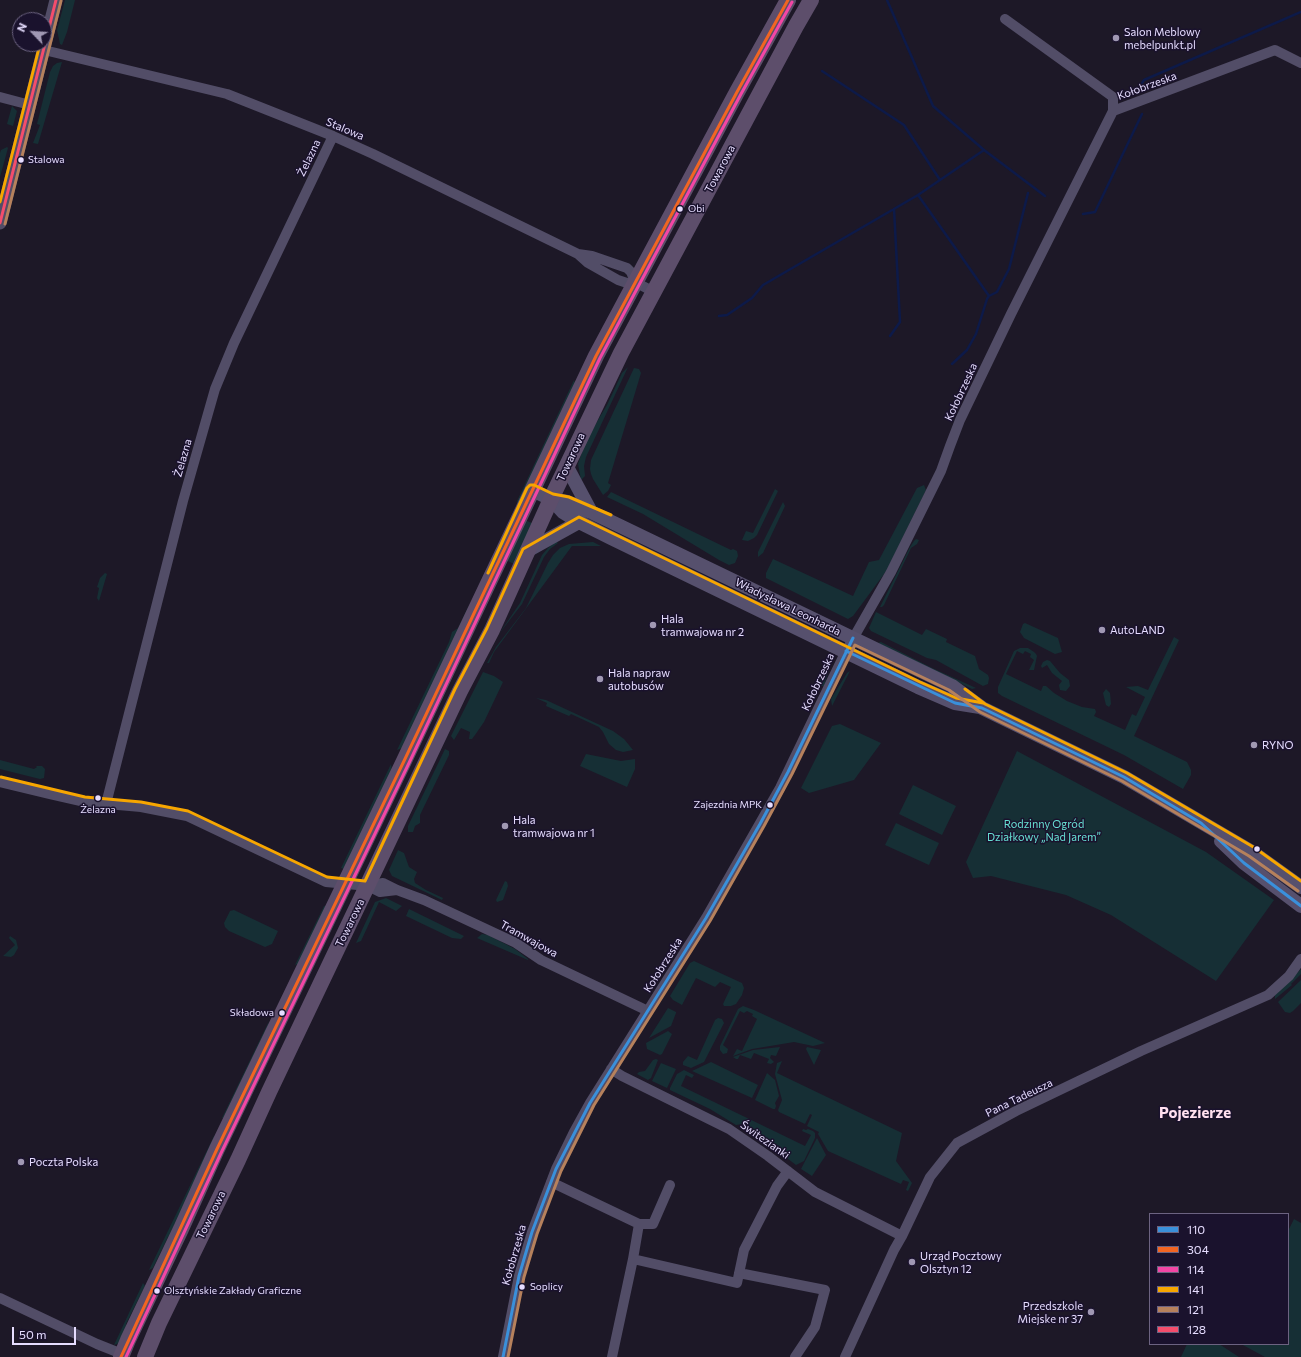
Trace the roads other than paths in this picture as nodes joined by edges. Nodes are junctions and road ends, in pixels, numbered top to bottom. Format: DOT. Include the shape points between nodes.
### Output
graph roads {
  1 [pos="56,0"];
  2 [pos="788,0"];
  3 [pos="811,0"];
  4 [pos="52,17"];
  5 [pos="1004,19"];
  6 [pos="43,52"];
  7 [pos="52,52"];
  8 [pos="1301,63"];
  9 [pos="0,97"];
  10 [pos="30,105"];
  11 [pos="1113,111"];
  12 [pos="333,136"];
  13 [pos="0,223"];
  14 [pos="650,253"];
  15 [pos="578,254"];
  16 [pos="624,267"];
  17 [pos="618,280"];
  18 [pos="635,282"];
  19 [pos="654,292"];
  20 [pos="620,309"];
  21 [pos="567,466"];
  22 [pos="532,490"];
  23 [pos="551,499"];
  24 [pos="591,512"];
  25 [pos="579,522"];
  26 [pos="527,551"];
  27 [pos="853,638"];
  28 [pos="846,651"];
  29 [pos="982,708"];
  30 [pos="0,782"];
  31 [pos="106,804"];
  32 [pos="1201,824"];
  33 [pos="344,884"];
  34 [pos="368,886"];
  35 [pos="1301,887"];
  36 [pos="1301,906"];
  37 [pos="1301,959"];
  38 [pos="648,1011"];
  39 [pos="611,1069"];
  40 [pos="788,1171"];
  41 [pos="551,1182"];
  42 [pos="670,1185"];
  43 [pos="639,1224"];
  44 [pos="902,1236"];
  45 [pos="633,1259"];
  46 [pos="739,1273"];
  47 [pos="0,1298"];
  48 [pos="122,1356"];
  49 [pos="145,1357"];
  50 [pos="503,1357"];
  51 [pos="612,1357"];
  52 [pos="795,1357"];
  53 [pos="846,1357"];
  1 -- 4 [label="street"];
  2 -- 14 [label="main road, Towarowa"];
  3 -- 19 [label="main road, Towarowa"];
  5 -- 11 [label="street" via="1113,96"];
  6 -- 10 [label="street"];
  7 -- 12 [label="street, Stalowa" via="214,90"];
  8 -- 11 [label="street, Kołobrzeska" via="1275,50"];
  9 -- 10 [label="street"];
  10 -- 13 [label="street"];
  11 -- 27 [label="street, Kołobrzeska" via="1000,335 960,420 941,471"];
  12 -- 15 [label="street, Stalowa"];
  12 -- 31 [label="street, Żelazna" via="234,343 216,389 183,501"];
  14 -- 16 [label="street" via="639,262"];
  14 -- 18 [label="main road, Towarowa"];
  15 -- 16 [label="street, Stalowa"];
  15 -- 17 [label="street, Stalowa" via="588,264"];
  16 -- 18 [label="street, Stalowa" via="631,272"];
  17 -- 18 [label="street, Stalowa"];
  17 -- 20 [label="street" via="621,294"];
  18 -- 19 [label="street, Stalowa"];
  18 -- 20 [label="main road, Towarowa"];
  19 -- 21 [label="main road, Towarowa" via="621,353"];
  20 -- 22 [label="main road, Towarowa"];
  21 -- 23 [label="main road, Towarowa"];
  21 -- 24 [label="main road"];
  22 -- 23 [label="main road, Władysława Leonharda"];
  22 -- 33 [label="main road, Towarowa"];
  23 -- 24 [label="main road, Władysława Leonharda" via="567,502"];
  23 -- 25 [label="main road, Władysława Leonharda" via="563,512"];
  23 -- 26 [label="main road, Towarowa"];
  24 -- 27 [label="main road, Władysława Leonharda"];
  25 -- 26 [label="main road"];
  25 -- 28 [label="main road, Władysława Leonharda"];
  26 -- 34 [label="main road, Towarowa" via="492,630"];
  27 -- 28 [label="street, Kołobrzeska"];
  27 -- 29 [label="main road, Władysława Leonharda" via="952,686"];
  28 -- 29 [label="main road, Władysława Leonharda" via="955,703"];
  28 -- 38 [label="street, Kołobrzeska" via="760,824"];
  29 -- 32 [label="main road, Władysława Leonharda" via="1124,777"];
  30 -- 31 [label="street" via="84,802"];
  31 -- 33 [label="street" via="141,807 186,816 326,882"];
  32 -- 35 [label="main road, Władysława Leonharda" via="1252,852"];
  32 -- 36 [label="main road, Władysława Leonharda" via="1244,863"];
  33 -- 34 [label="street"];
  33 -- 48 [label="main road, Towarowa" via="217,1149"];
  34 -- 38 [label="street, Tramwajowa" via="380,892 397,890 424,900 516,943 541,960"];
  34 -- 49 [label="main road, Towarowa" via="162,1316"];
  37 -- 44 [label="street, Pana Tadeusza" via="1289,976 1268,994 1141,1051 1016,1111 957,1143 930,1177"];
  38 -- 39 [label="street, Kołobrzeska"];
  39 -- 40 [label="street, Świtezianki" via="729,1129"];
  39 -- 41 [label="street, Kołobrzeska" via="574,1132"];
  40 -- 44 [label="street, Świtezianki" via="815,1192"];
  40 -- 46 [label="street" via="777,1186 744,1250"];
  41 -- 43 [label="street"];
  41 -- 50 [label="street, Kołobrzeska" via="519,1276"];
  42 -- 43 [label="street" via="653,1224"];
  43 -- 45 [label="street"];
  44 -- 53 [label="street, Pana Tadeusza"];
  45 -- 46 [label="street" via="737,1283"];
  45 -- 51 [label="street"];
  46 -- 52 [label="street" via="825,1290 815,1328"];
  47 -- 48 [label="street"];
}
